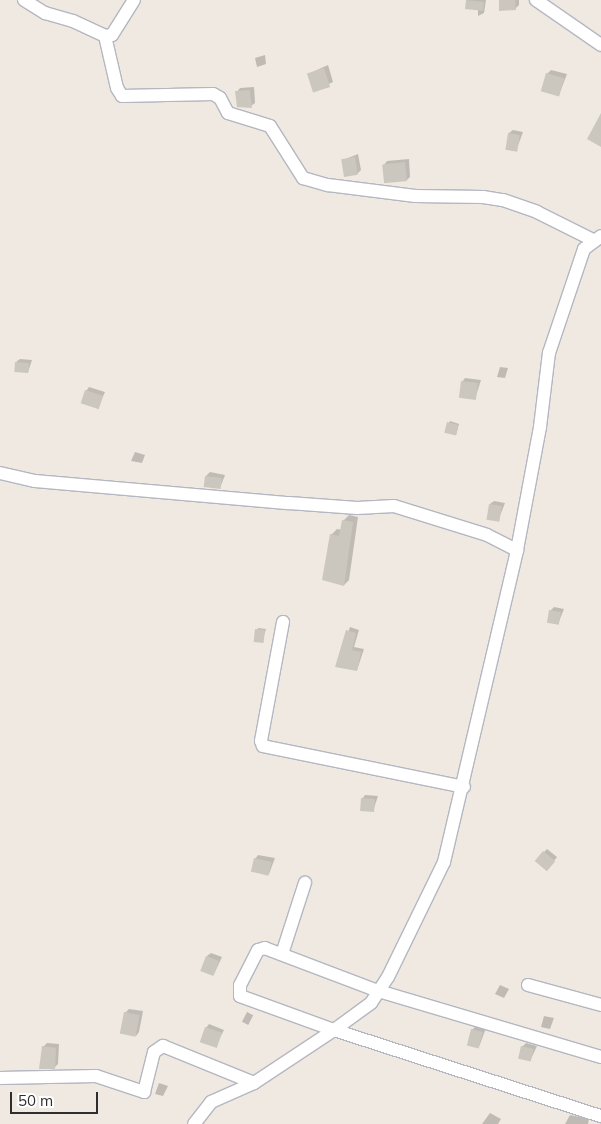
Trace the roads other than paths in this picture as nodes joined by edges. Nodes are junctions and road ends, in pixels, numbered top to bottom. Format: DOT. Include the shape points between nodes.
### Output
graph roads {
  1 [pos="24,0"];
  2 [pos="134,0"];
  3 [pos="536,0"];
  4 [pos="105,36"];
  5 [pos="601,44"];
  6 [pos="597,238"];
  7 [pos="0,473"];
  8 [pos="517,550"];
  9 [pos="283,622"];
  10 [pos="464,787"];
  11 [pos="305,883"];
  12 [pos="282,954"];
  13 [pos="528,985"];
  14 [pos="378,991"];
  15 [pos="601,1005"];
  16 [pos="334,1030"];
  17 [pos="601,1057"];
  18 [pos="0,1078"];
  19 [pos="254,1082"];
  20 [pos="601,1116"];
  21 [pos="194,1124"];
  1 -- 4 [label="street" via="45,13 73,21"];
  2 -- 4 [label="street" via="112,35"];
  3 -- 5 [label="street"];
  4 -- 6 [label="street" via="117,88 122,96 213,94 220,98 228,113 270,126 303,178 328,185 415,196 483,196 503,200"];
  6 -- 8 [label="street" via="584,249 549,353 540,427"];
  7 -- 8 [label="street" via="35,481 289,503 358,508 394,506 487,535"];
  8 -- 10 [label="street" via="490,657"];
  9 -- 10 [label="street" via="261,741 263,746"];
  10 -- 14 [label="street" via="444,862"];
  11 -- 12 [label="street"];
  12 -- 14 [label="street"];
  12 -- 16 [label="street" via="265,948 258,950 240,985 240,996"];
  13 -- 15 [label="street"];
  14 -- 16 [label="street" via="371,1002"];
  14 -- 17 [label="street"];
  16 -- 19 [label="street"];
  16 -- 20 [label="street"];
  18 -- 19 [label="street" via="96,1076 144,1092 154,1052 163,1046"];
  19 -- 21 [label="street" via="211,1102"];
}
